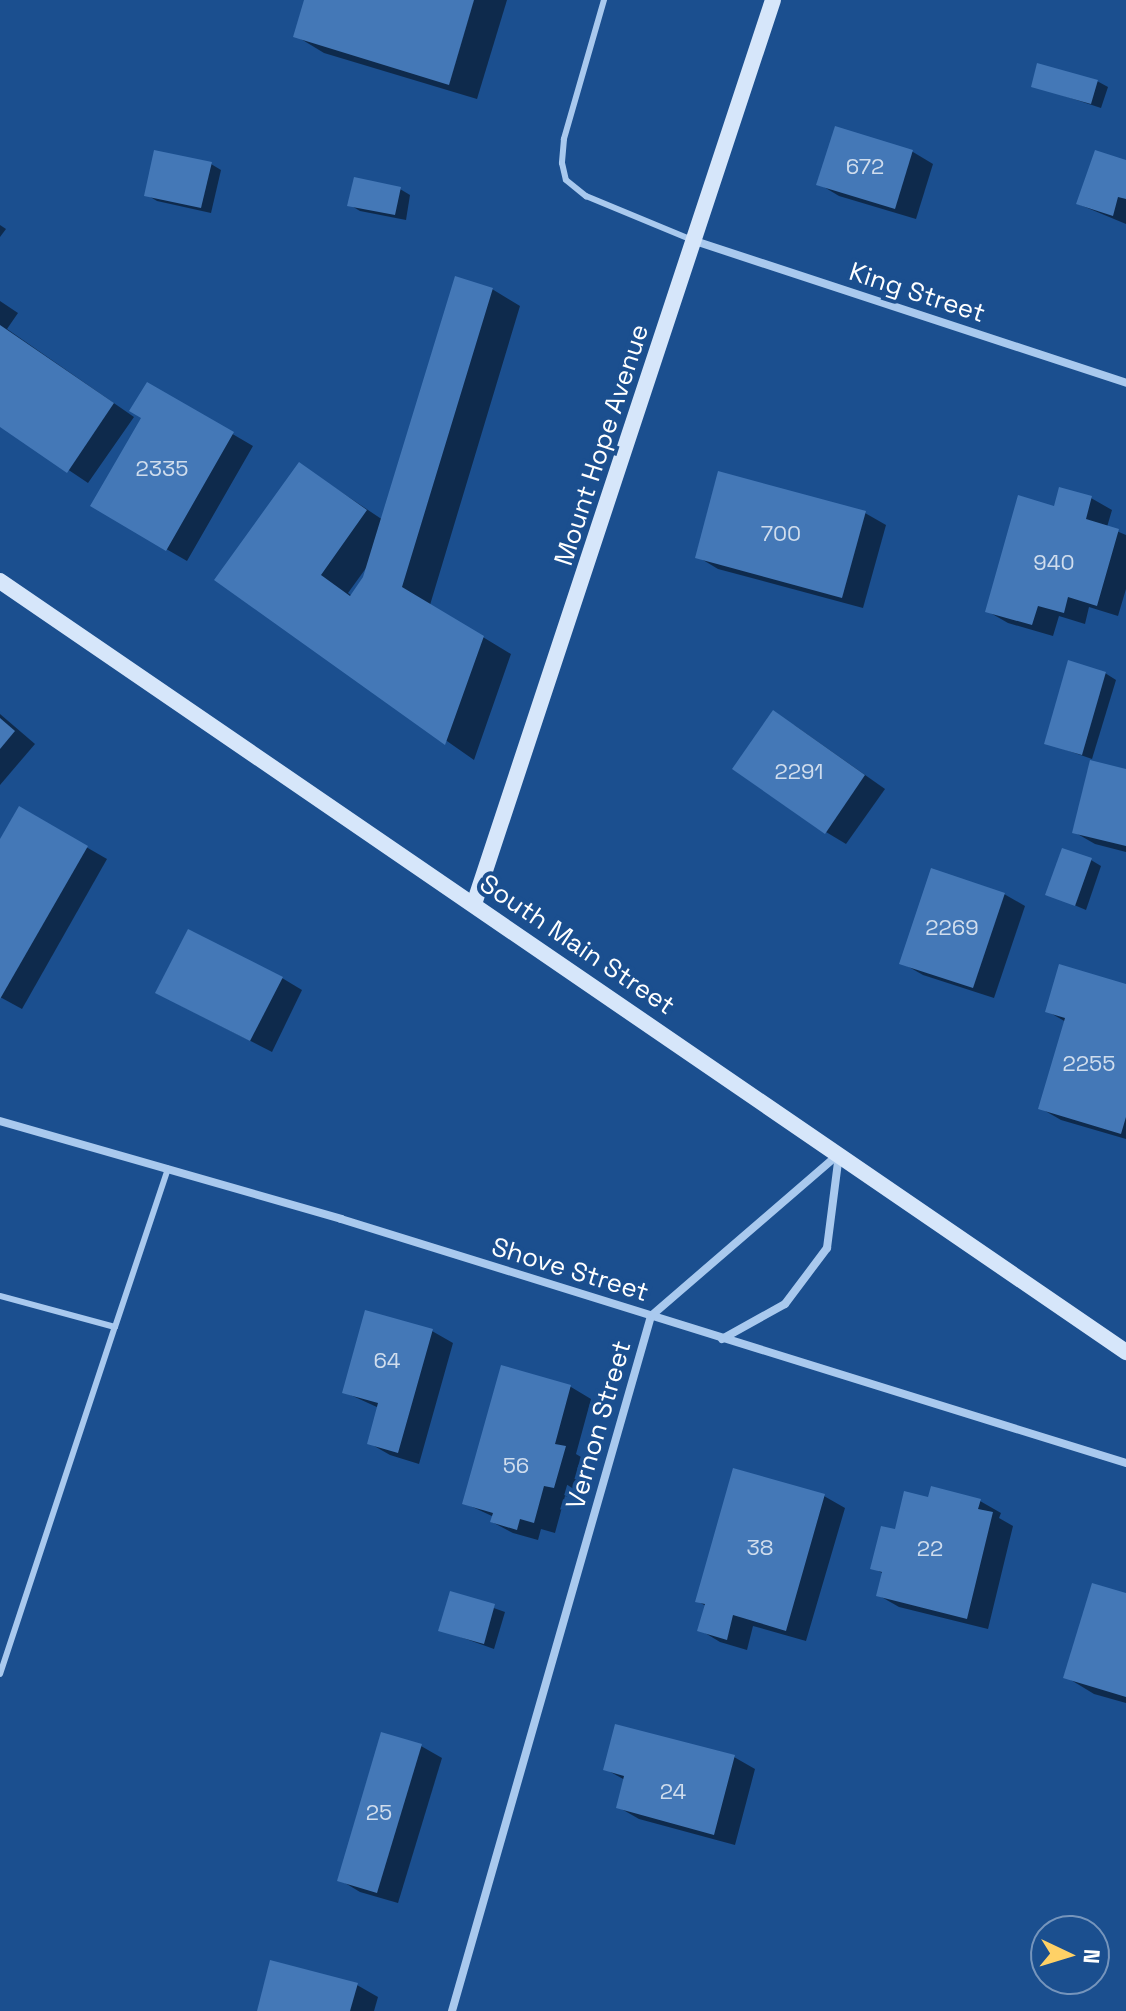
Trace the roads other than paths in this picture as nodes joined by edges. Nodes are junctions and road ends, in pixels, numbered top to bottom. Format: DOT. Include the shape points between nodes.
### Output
graph roads {
  1 [pos="604,0"];
  2 [pos="773,0"];
  3 [pos="695,241"];
  4 [pos="1126,383"];
  5 [pos="0,581"];
  6 [pos="474,904"];
  7 [pos="0,1121"];
  8 [pos="839,1154"];
  9 [pos="168,1169"];
  10 [pos="0,1296"];
  11 [pos="651,1316"];
  12 [pos="115,1327"];
  13 [pos="722,1339"];
  14 [pos="1126,1352"];
  15 [pos="1126,1463"];
  16 [pos="0,1674"];
  17 [pos="452,2011"];
  1 -- 3 [label="lane" via="564,139 566,180 586,196"];
  2 -- 3 [label="main road, Mount Hope Avenue"];
  3 -- 4 [label="street, King Street"];
  3 -- 6 [label="main road, Mount Hope Avenue"];
  5 -- 6 [label="main road, South Main Street"];
  6 -- 8 [label="main road, South Main Street"];
  7 -- 9 [label="street, Shove Street"];
  8 -- 11 [label="street, Vernon Street"];
  8 -- 13 [label="street" via="827,1248 785,1304"];
  8 -- 14 [label="main road, South Main Street"];
  9 -- 11 [label="street, Shove Street"];
  9 -- 12 [label="lane"];
  10 -- 12 [label="lane"];
  11 -- 13 [label="street, Shove Street"];
  11 -- 17 [label="street, Vernon Street"];
  12 -- 16 [label="lane"];
  13 -- 15 [label="street, Shove Street"];
}
